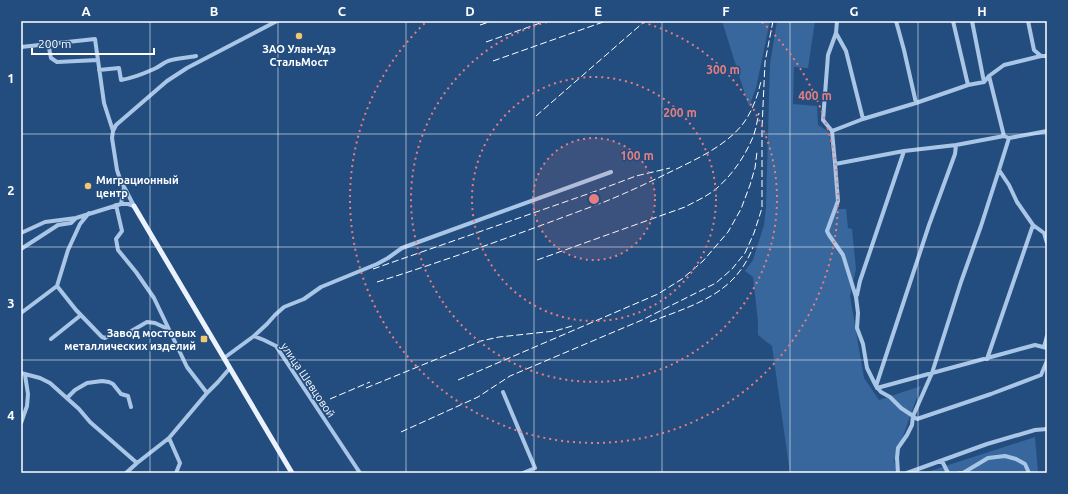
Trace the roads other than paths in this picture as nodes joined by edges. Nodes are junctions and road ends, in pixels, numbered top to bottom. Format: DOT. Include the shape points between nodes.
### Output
graph roads {
  1 [pos="277,21"];
  2 [pos="837,21"];
  3 [pos="896,21"];
  4 [pos="953,21"];
  5 [pos="972,21"];
  6 [pos="1028,21"];
  7 [pos="836,32"];
  8 [pos="48,44"];
  9 [pos="21,47"];
  10 [pos="196,56"];
  11 [pos="1041,56"];
  12 [pos="1047,56"];
  13 [pos="98,60"];
  14 [pos="99,70"];
  15 [pos="989,76"];
  16 [pos="984,82"];
  17 [pos="968,85"];
  18 [pos="916,103"];
  19 [pos="863,119"];
  20 [pos="113,131"];
  21 [pos="832,131"];
  22 [pos="1047,131"];
  23 [pos="1004,136"];
  24 [pos="1009,138"];
  25 [pos="956,145"];
  26 [pos="904,151"];
  27 [pos="835,164"];
  28 [pos="999,170"];
  29 [pos="611,172"];
  30 [pos="124,187"];
  31 [pos="119,204"];
  32 [pos="134,206"];
  33 [pos="89,213"];
  34 [pos="76,218"];
  35 [pos="1033,225"];
  36 [pos="21,233"];
  37 [pos="1047,243"];
  38 [pos="21,249"];
  39 [pos="57,286"];
  40 [pos="856,297"];
  41 [pos="21,313"];
  42 [pos="81,315"];
  43 [pos="169,330"];
  44 [pos="254,336"];
  45 [pos="1047,336"];
  46 [pos="50,339"];
  47 [pos="1045,348"];
  48 [pos="224,358"];
  49 [pos="987,359"];
  50 [pos="1047,361"];
  51 [pos="230,368"];
  52 [pos="23,374"];
  53 [pos="932,374"];
  54 [pos="876,387"];
  55 [pos="503,392"];
  56 [pos="206,393"];
  57 [pos="67,398"];
  58 [pos="131,407"];
  59 [pos="913,416"];
  60 [pos="21,423"];
  61 [pos="1047,428"];
  62 [pos="169,438"];
  63 [pos="942,461"];
  64 [pos="137,463"];
  65 [pos="126,473"];
  66 [pos="176,473"];
  67 [pos="292,473"];
  68 [pos="360,473"];
  69 [pos="523,473"];
  70 [pos="898,473"];
  71 [pos="907,473"];
  72 [pos="948,473"];
  73 [pos="959,473"];
  74 [pos="1029,473"];
  1 -- 20 [label="street" via="175,76 116,125"];
  2 -- 7 [label="street"];
  3 -- 18 [label="street"];
  4 -- 17 [label="street"];
  5 -- 16 [label="street"];
  6 -- 11 [label="street" via="1034,50"];
  7 -- 19 [label="street" via="846,51"];
  7 -- 21 [label="street" via="828,55 823,120"];
  8 -- 9 [label="street"];
  8 -- 13 [label="street" via="51,58 57,62"];
  8 -- 13 [label="street" via="95,39"];
  10 -- 14 [label="street" via="166,62 143,74 121,80 119,68"];
  11 -- 12 [label="street"];
  11 -- 15 [label="street" via="1004,65"];
  13 -- 14 [label="street"];
  14 -- 20 [label="street" via="104,103"];
  15 -- 16 [label="street"];
  15 -- 23 [label="street"];
  16 -- 17 [label="street"];
  17 -- 18 [label="street"];
  18 -- 19 [label="street"];
  19 -- 21 [label="street"];
  20 -- 30 [label="street" via="117,170"];
  21 -- 27 [label="street"];
  22 -- 24 [label="street"];
  23 -- 24 [label="street"];
  23 -- 25 [label="street"];
  24 -- 28 [label="street"];
  25 -- 26 [label="street"];
  25 -- 54 [label="street" via="956,154 929,225"];
  26 -- 27 [label="street"];
  26 -- 40 [label="street"];
  27 -- 40 [label="street" via="838,201 827,231 843,255"];
  28 -- 35 [label="street"];
  28 -- 53 [label="street"];
  29 -- 44 [label="street" via="402,248 377,264 321,287 304,299 284,307"];
  30 -- 31 [label="street"];
  30 -- 32 [label="street"];
  31 -- 32 [label="street"];
  31 -- 33 [label="street"];
  31 -- 43 [label="street" via="122,231 116,239 118,250 154,298"];
  32 -- 48 [label="main road"];
  33 -- 34 [label="street"];
  33 -- 39 [label="street" via="74,236"];
  34 -- 36 [label="street" via="45,222"];
  34 -- 38 [label="street" via="71,223 58,225"];
  35 -- 37 [label="street" via="1044,233"];
  35 -- 49 [label="street"];
  39 -- 41 [label="street"];
  39 -- 42 [label="street"];
  40 -- 54 [label="street" via="858,328 868,368"];
  42 -- 43 [label="street" via="105,338 128,333 147,322"];
  42 -- 46 [label="street"];
  43 -- 56 [label="street" via="187,367"];
  44 -- 48 [label="street"];
  44 -- 68 [label="street, улица Шевцовой" via="276,346"];
  45 -- 47 [label="street"];
  47 -- 49 [label="street" via="1036,345"];
  48 -- 51 [label="main road"];
  49 -- 53 [label="street"];
  50 -- 59 [label="street" via="1041,375 917,419"];
  51 -- 56 [label="street"];
  51 -- 67 [label="main road"];
  52 -- 57 [label="street" via="50,383"];
  52 -- 60 [label="street" via="28,394"];
  53 -- 54 [label="street"];
  53 -- 59 [label="street"];
  54 -- 59 [label="street"];
  55 -- 69 [label="street" via="535,468"];
  56 -- 62 [label="street"];
  57 -- 58 [label="street" via="87,383 102,381 114,384 121,394 128,396"];
  57 -- 64 [label="street"];
  59 -- 70 [label="street" via="912,425 898,448"];
  61 -- 63 [label="street" via="987,444"];
  62 -- 64 [label="street"];
  62 -- 66 [label="street" via="180,463"];
  63 -- 71 [label="street"];
  63 -- 72 [label="street"];
  64 -- 65 [label="street"];
  73 -- 74 [label="street" via="988,458 1005,456 1025,464"];
}
